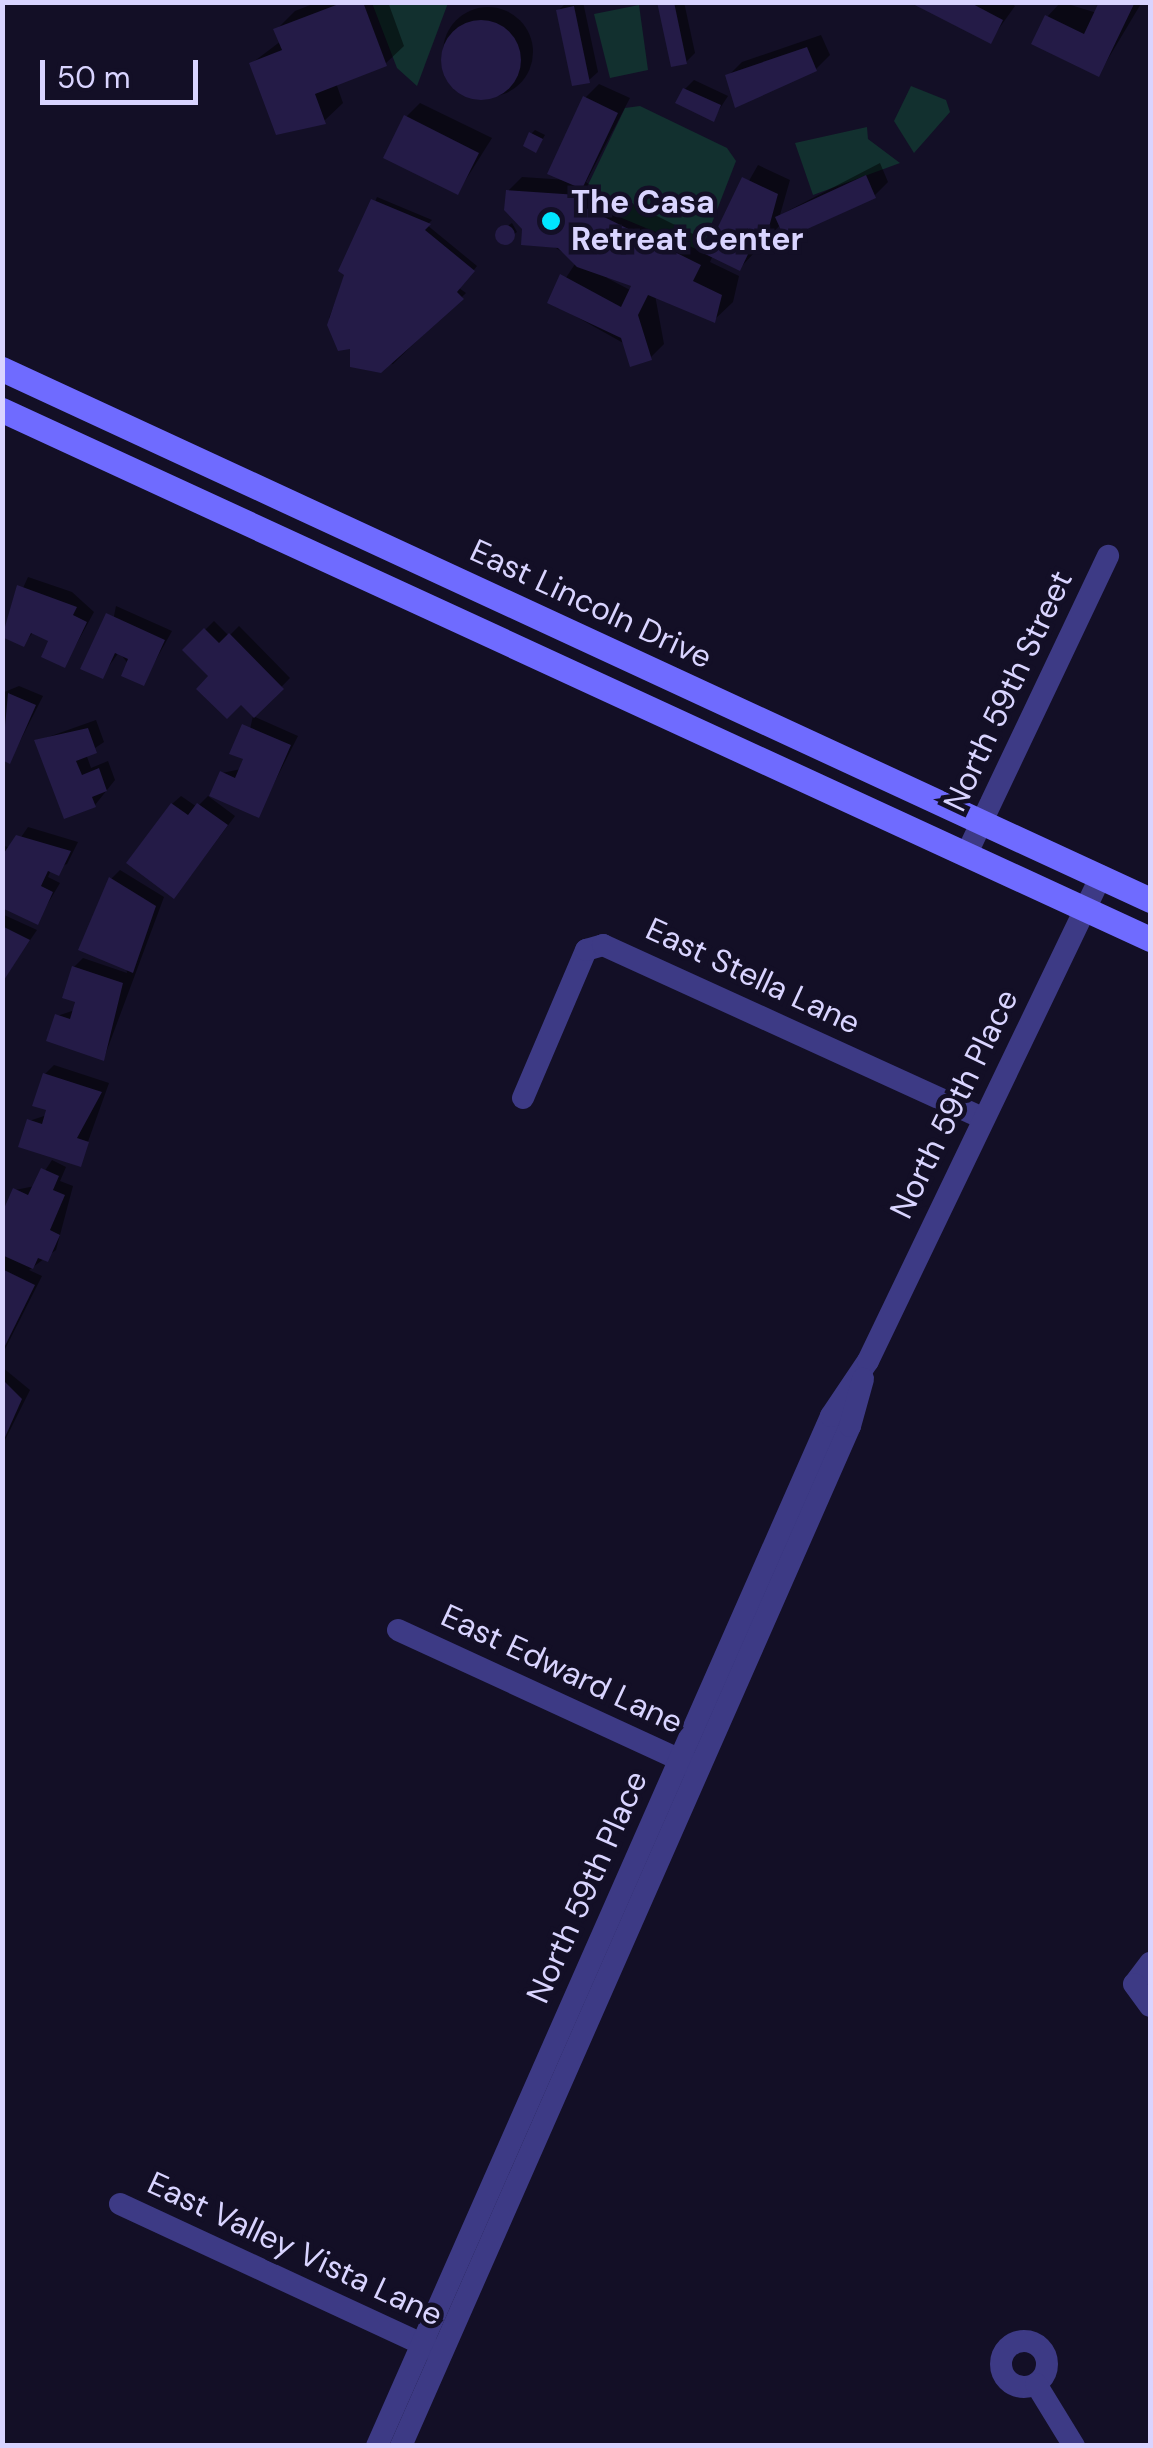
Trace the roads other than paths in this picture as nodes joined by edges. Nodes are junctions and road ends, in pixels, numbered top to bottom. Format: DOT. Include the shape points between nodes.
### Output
graph roads {
  1 [pos="2,370"];
  2 [pos="2,410"];
  3 [pos="1108,556"];
  4 [pos="982,821"];
  5 [pos="967,854"];
  6 [pos="1101,876"];
  7 [pos="1150,900"];
  8 [pos="1086,908"];
  9 [pos="1150,939"];
  10 [pos="524,1098"];
  11 [pos="982,1118"];
  12 [pos="398,1630"];
  13 [pos="689,1764"];
  14 [pos="1150,1963"];
  15 [pos="1150,2006"];
  16 [pos="120,2204"];
  17 [pos="432,2348"];
  18 [pos="1036,2384"];
  19 [pos="377,2446"];
  20 [pos="401,2446"];
  21 [pos="1074,2446"];
  1 -- 4 [label="main road, East Lincoln Drive"];
  2 -- 5 [label="main road, East Lincoln Drive"];
  3 -- 4 [label="street, North 59th Street"];
  4 -- 5 [label="street, North 59th Street"];
  4 -- 6 [label="main road, East Lincoln Drive"];
  5 -- 8 [label="main road, East Lincoln Drive"];
  6 -- 7 [label="main road, East Lincoln Drive"];
  6 -- 8 [label="street, North 59th Place"];
  8 -- 9 [label="main road, East Lincoln Drive"];
  8 -- 11 [label="street, North 59th Place"];
  10 -- 11 [label="street, East Stella Lane" via="586,950 603,945"];
  11 -- 13 [label="street, North 59th Place" via="868,1361 830,1416"];
  12 -- 13 [label="street, East Edward Lane"];
  13 -- 17 [label="street, North 59th Place"];
  14 -- 15 [label="street" via="1134,1984"];
  16 -- 17 [label="street, East Valley Vista Lane"];
  17 -- 19 [label="street, North 59th Place"];
  17 -- 20 [label="street, North 59th Place"];
  18 -- 21 [label="street"];
}
